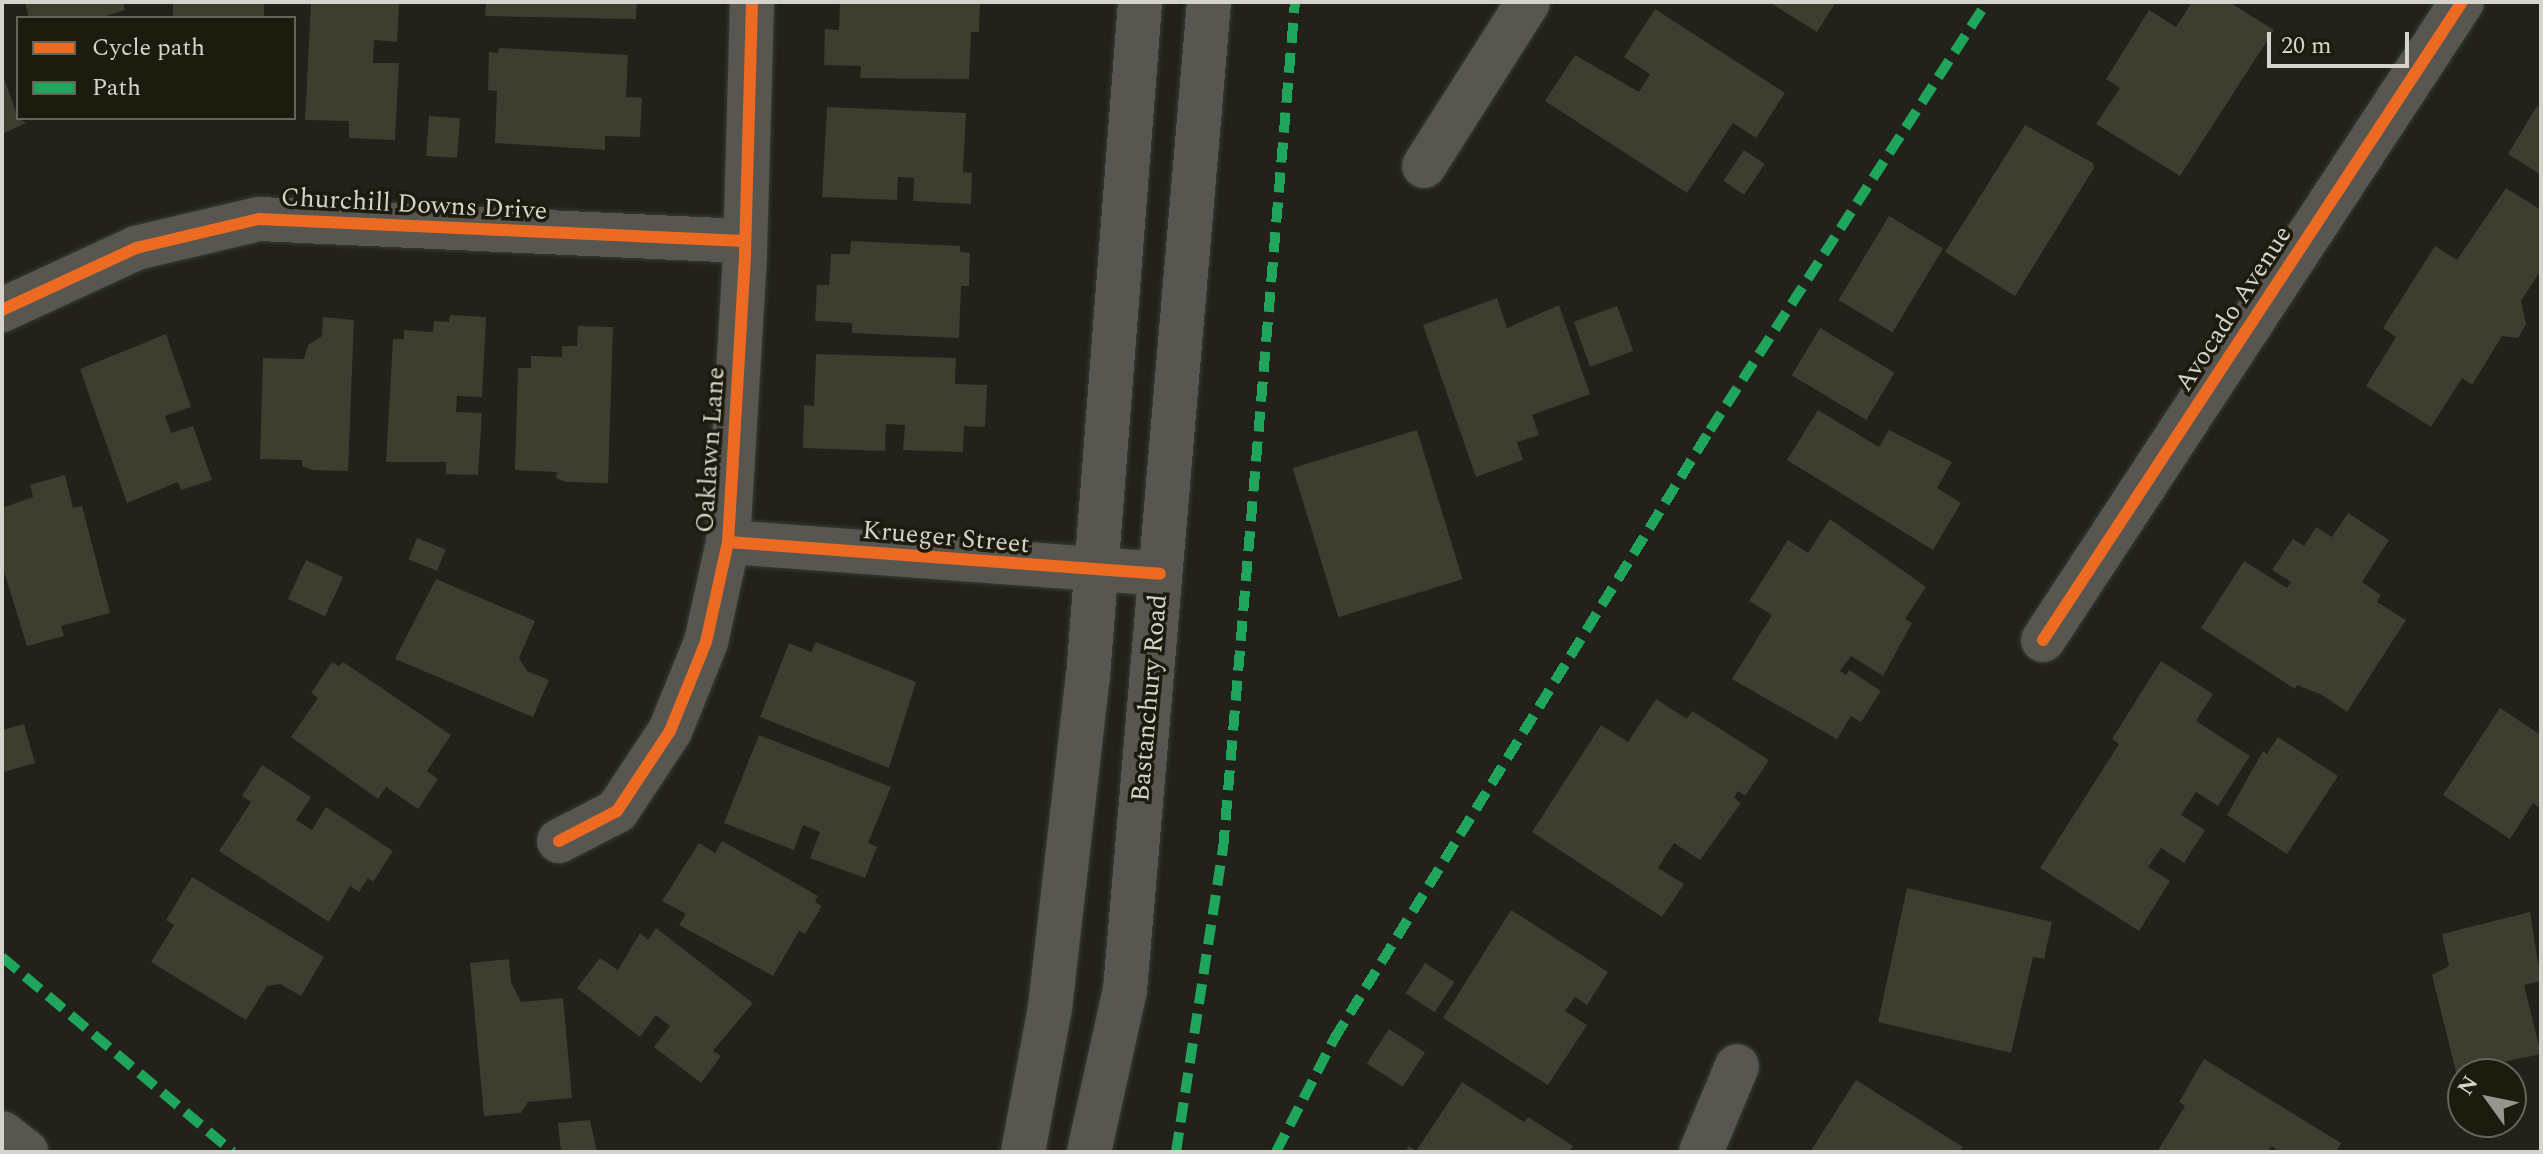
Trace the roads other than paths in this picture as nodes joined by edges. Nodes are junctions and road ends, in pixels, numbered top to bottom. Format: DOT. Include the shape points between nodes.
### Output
graph roads {
  1 [pos="752,2"];
  2 [pos="1140,2"];
  3 [pos="1209,2"];
  4 [pos="1528,2"];
  5 [pos="2462,2"];
  6 [pos="1424,166"];
  7 [pos="745,241"];
  8 [pos="2,310"];
  9 [pos="728,542"];
  10 [pos="1096,573"];
  11 [pos="1160,574"];
  12 [pos="2043,640"];
  13 [pos="559,841"];
  14 [pos="1737,1066"];
  15 [pos="2,1133"];
  16 [pos="26,1152"];
  17 [pos="1023,1152"];
  18 [pos="1089,1152"];
  19 [pos="1701,1152"];
  1 -- 7 [label="street, Oaklawn Lane"];
  2 -- 10 [label="street"];
  3 -- 11 [label="street, Bastanchury Road"];
  4 -- 6 [label="street"];
  5 -- 12 [label="street, Avocado Avenue"];
  7 -- 8 [label="street, Churchill Downs Drive" via="259,219 136,248"];
  7 -- 9 [label="street, Oaklawn Lane"];
  9 -- 10 [label="street, Krueger Street"];
  9 -- 13 [label="street, Oaklawn Lane" via="706,642 670,731 617,811"];
  10 -- 11 [label="street, Krueger Street"];
  10 -- 17 [label="street" via="1050,1008"];
  11 -- 18 [label="street, Bastanchury Road" via="1125,990"];
  14 -- 19 [label="street"];
  15 -- 16 [label="street"];
}
